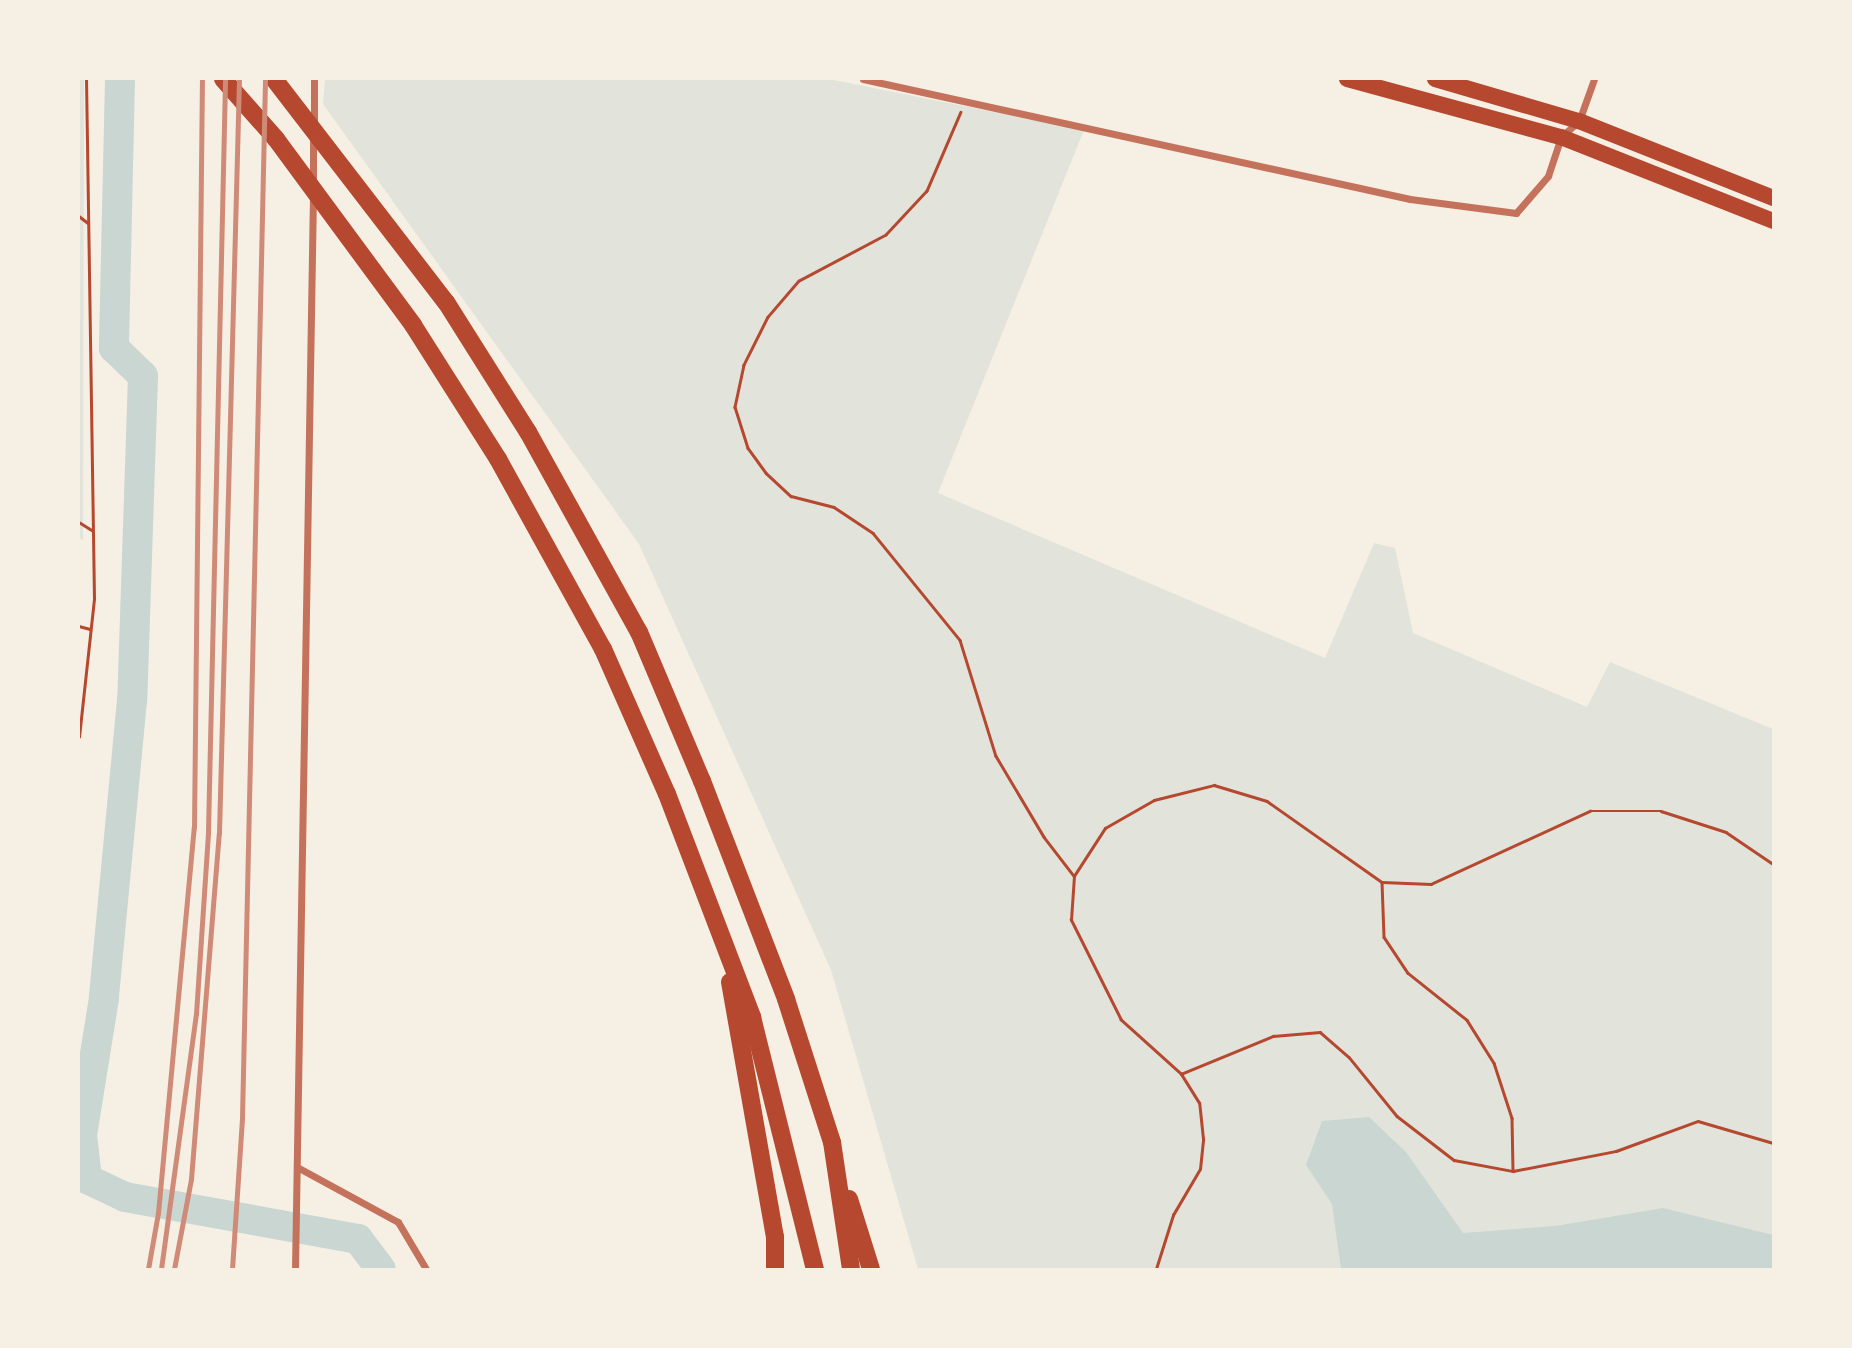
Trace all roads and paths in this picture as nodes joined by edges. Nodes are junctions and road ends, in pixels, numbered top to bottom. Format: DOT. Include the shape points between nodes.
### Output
graph roads {
  1 [pos="86,79"];
  2 [pos="223,79"];
  3 [pos="274,79"];
  4 [pos="314,79"];
  5 [pos="863,79"];
  6 [pos="1347,79"];
  7 [pos="1435,79"];
  8 [pos="1594,79"];
  9 [pos="966,101"];
  10 [pos="1579,121"];
  11 [pos="1561,137"];
  12 [pos="1773,198"];
  13 [pos="79,216"];
  14 [pos="1773,221"];
  15 [pos="88,223"];
  16 [pos="79,522"];
  17 [pos="92,530"];
  18 [pos="79,626"];
  19 [pos="90,629"];
  20 [pos="79,737"];
  21 [pos="1773,864"];
  22 [pos="1074,876"];
  23 [pos="1382,882"];
  24 [pos="723,941"];
  25 [pos="1181,1074"];
  26 [pos="832,1142"];
  27 [pos="1773,1143"];
  28 [pos="297,1168"];
  29 [pos="1513,1171"];
  30 [pos="295,1269"];
  31 [pos="426,1269"];
  32 [pos="775,1269"];
  33 [pos="815,1269"];
  34 [pos="851,1269"];
  35 [pos="871,1269"];
  36 [pos="1156,1269"];
  1 -- 15 [label="path"];
  2 -- 24 [label="highway" via="276,139 413,325 498,458 603,649 667,794"];
  3 -- 26 [label="highway" via="446,302 528,432 639,632 786,999"];
  4 -- 28 [label="street"];
  5 -- 9 [label="street"];
  6 -- 11 [label="main road"];
  7 -- 10 [label="main road"];
  8 -- 10 [label="street"];
  9 -- 11 [label="street" via="1410,199 1517,213 1548,176"];
  9 -- 22 [label="path" via="927,191 886,235 799,281 768,317 744,365 735,407 748,448 766,473 791,496 834,507 873,533 960,640 996,756 1044,837"];
  10 -- 11 [label="street"];
  10 -- 12 [label="main road"];
  11 -- 14 [label="main road"];
  13 -- 15 [label="path"];
  15 -- 17 [label="path"];
  16 -- 17 [label="path"];
  17 -- 19 [label="path"];
  18 -- 19 [label="path"];
  19 -- 20 [label="path"];
  21 -- 23 [label="path" via="1726,832 1661,811 1590,811 1431,884"];
  22 -- 23 [label="path" via="1105,828 1154,800 1214,785 1268,801"];
  22 -- 25 [label="path" via="1071,920 1091,967 1121,1020"];
  23 -- 29 [label="path" via="1384,937 1408,973 1467,1020 1494,1063 1511,1118"];
  24 -- 32 [label="highway" via="775,1237"];
  24 -- 33 [label="highway" via="752,1017"];
  25 -- 29 [label="path" via="1273,1036 1320,1032 1349,1057 1397,1116 1454,1160"];
  25 -- 36 [label="path" via="1199,1103 1200,1169 1173,1215"];
  26 -- 34 [label="highway"];
  26 -- 35 [label="highway"];
  27 -- 29 [label="path" via="1698,1121 1616,1152"];
  28 -- 30 [label="street"];
  28 -- 31 [label="street" via="398,1222"];
}
